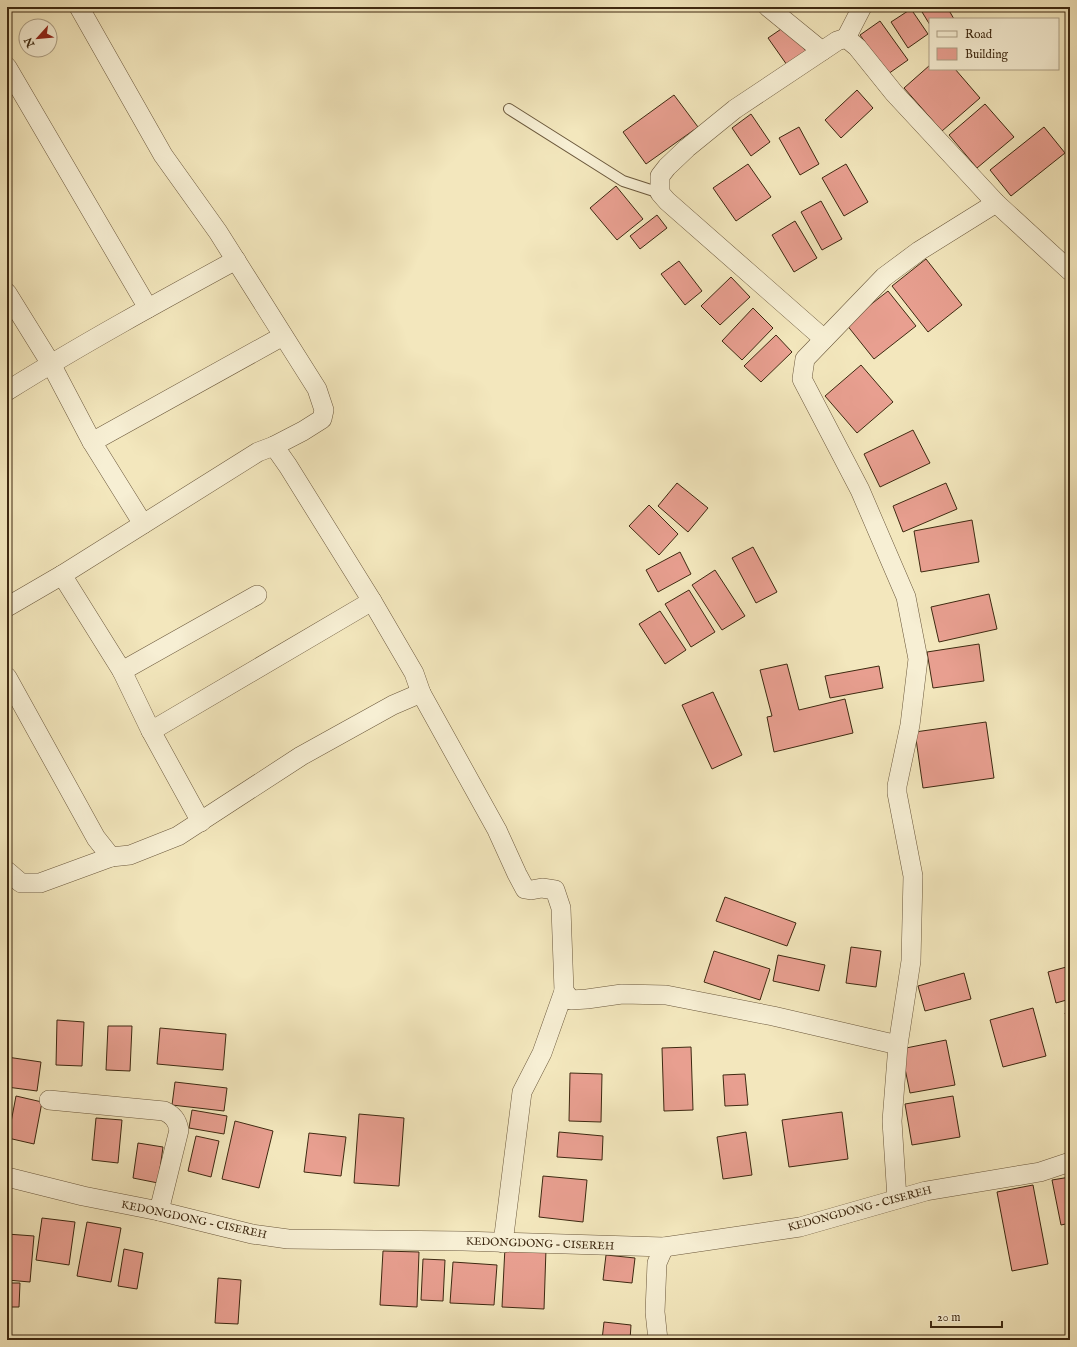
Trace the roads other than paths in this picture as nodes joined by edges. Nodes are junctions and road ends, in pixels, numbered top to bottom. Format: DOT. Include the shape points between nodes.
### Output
graph roads {
  1 [pos="79,7"];
  2 [pos="768,7"];
  3 [pos="862,7"];
  4 [pos="846,38"];
  5 [pos="822,51"];
  6 [pos="7,67"];
  7 [pos="509,109"];
  8 [pos="660,193"];
  9 [pos="996,203"];
  10 [pos="236,260"];
  11 [pos="1070,271"];
  12 [pos="7,293"];
  13 [pos="148,308"];
  14 [pos="283,336"];
  15 [pos="824,339"];
  16 [pos="51,364"];
  17 [pos="7,391"];
  18 [pos="92,442"];
  19 [pos="274,446"];
  20 [pos="143,524"];
  21 [pos="62,575"];
  22 [pos="257,595"];
  23 [pos="372,601"];
  24 [pos="7,607"];
  25 [pos="122,671"];
  26 [pos="7,677"];
  27 [pos="421,693"];
  28 [pos="152,732"];
  29 [pos="201,822"];
  30 [pos="112,857"];
  31 [pos="7,872"];
  32 [pos="564,991"];
  33 [pos="898,1045"];
  34 [pos="48,1100"];
  35 [pos="1070,1162"];
  36 [pos="7,1178"];
  37 [pos="897,1199"];
  38 [pos="160,1211"];
  39 [pos="503,1243"];
  40 [pos="664,1248"];
  41 [pos="658,1340"];
  1 -- 10 [label="street" via="163,155"];
  2 -- 5 [label="street"];
  3 -- 4 [label="street"];
  4 -- 5 [label="street"];
  4 -- 9 [label="street" via="857,47 894,93"];
  5 -- 8 [label="street" via="735,109 686,148 660,176"];
  6 -- 13 [label="street"];
  7 -- 8 [label="lane" via="623,181"];
  8 -- 15 [label="street"];
  9 -- 11 [label="street"];
  9 -- 15 [label="street" via="919,251 884,277"];
  10 -- 13 [label="street"];
  10 -- 14 [label="street"];
  12 -- 16 [label="street"];
  13 -- 16 [label="street"];
  14 -- 18 [label="street"];
  14 -- 19 [label="street" via="317,389 324,410 322,419"];
  15 -- 33 [label="street" via="805,360 802,380 860,490 906,597 918,659 910,725 897,786 913,876 911,961"];
  16 -- 17 [label="street"];
  16 -- 18 [label="street"];
  18 -- 20 [label="street"];
  19 -- 20 [label="street" via="258,452"];
  19 -- 23 [label="street"];
  20 -- 21 [label="street"];
  21 -- 24 [label="street"];
  21 -- 25 [label="street"];
  22 -- 25 [label="street"];
  23 -- 27 [label="street" via="414,673"];
  23 -- 28 [label="street"];
  25 -- 28 [label="street"];
  26 -- 30 [label="street" via="96,838"];
  27 -- 29 [label="street" via="393,705 301,756"];
  27 -- 32 [label="street" via="497,830 525,889 555,890 561,908"];
  28 -- 29 [label="street"];
  29 -- 30 [label="street" via="178,836 130,855"];
  30 -- 31 [label="street" via="40,883 21,883"];
  32 -- 33 [label="street" via="571,1000 622,994 666,995 773,1016"];
  32 -- 39 [label="street" via="542,1052 522,1092"];
  33 -- 37 [label="street" via="892,1121"];
  34 -- 38 [label="street" via="164,1111 172,1116 178,1123 179,1130"];
  35 -- 37 [label="street, KEDONGDONG - CISEREH" via="1040,1172 926,1191"];
  36 -- 38 [label="street, KEDONGDONG - CISEREH"];
  37 -- 40 [label="street, KEDONGDONG - CISEREH" via="800,1227"];
  38 -- 39 [label="street, KEDONGDONG - CISEREH" via="252,1234 288,1239"];
  39 -- 40 [label="street, KEDONGDONG - CISEREH"];
  40 -- 41 [label="street" via="657,1263 654,1312"];
}
